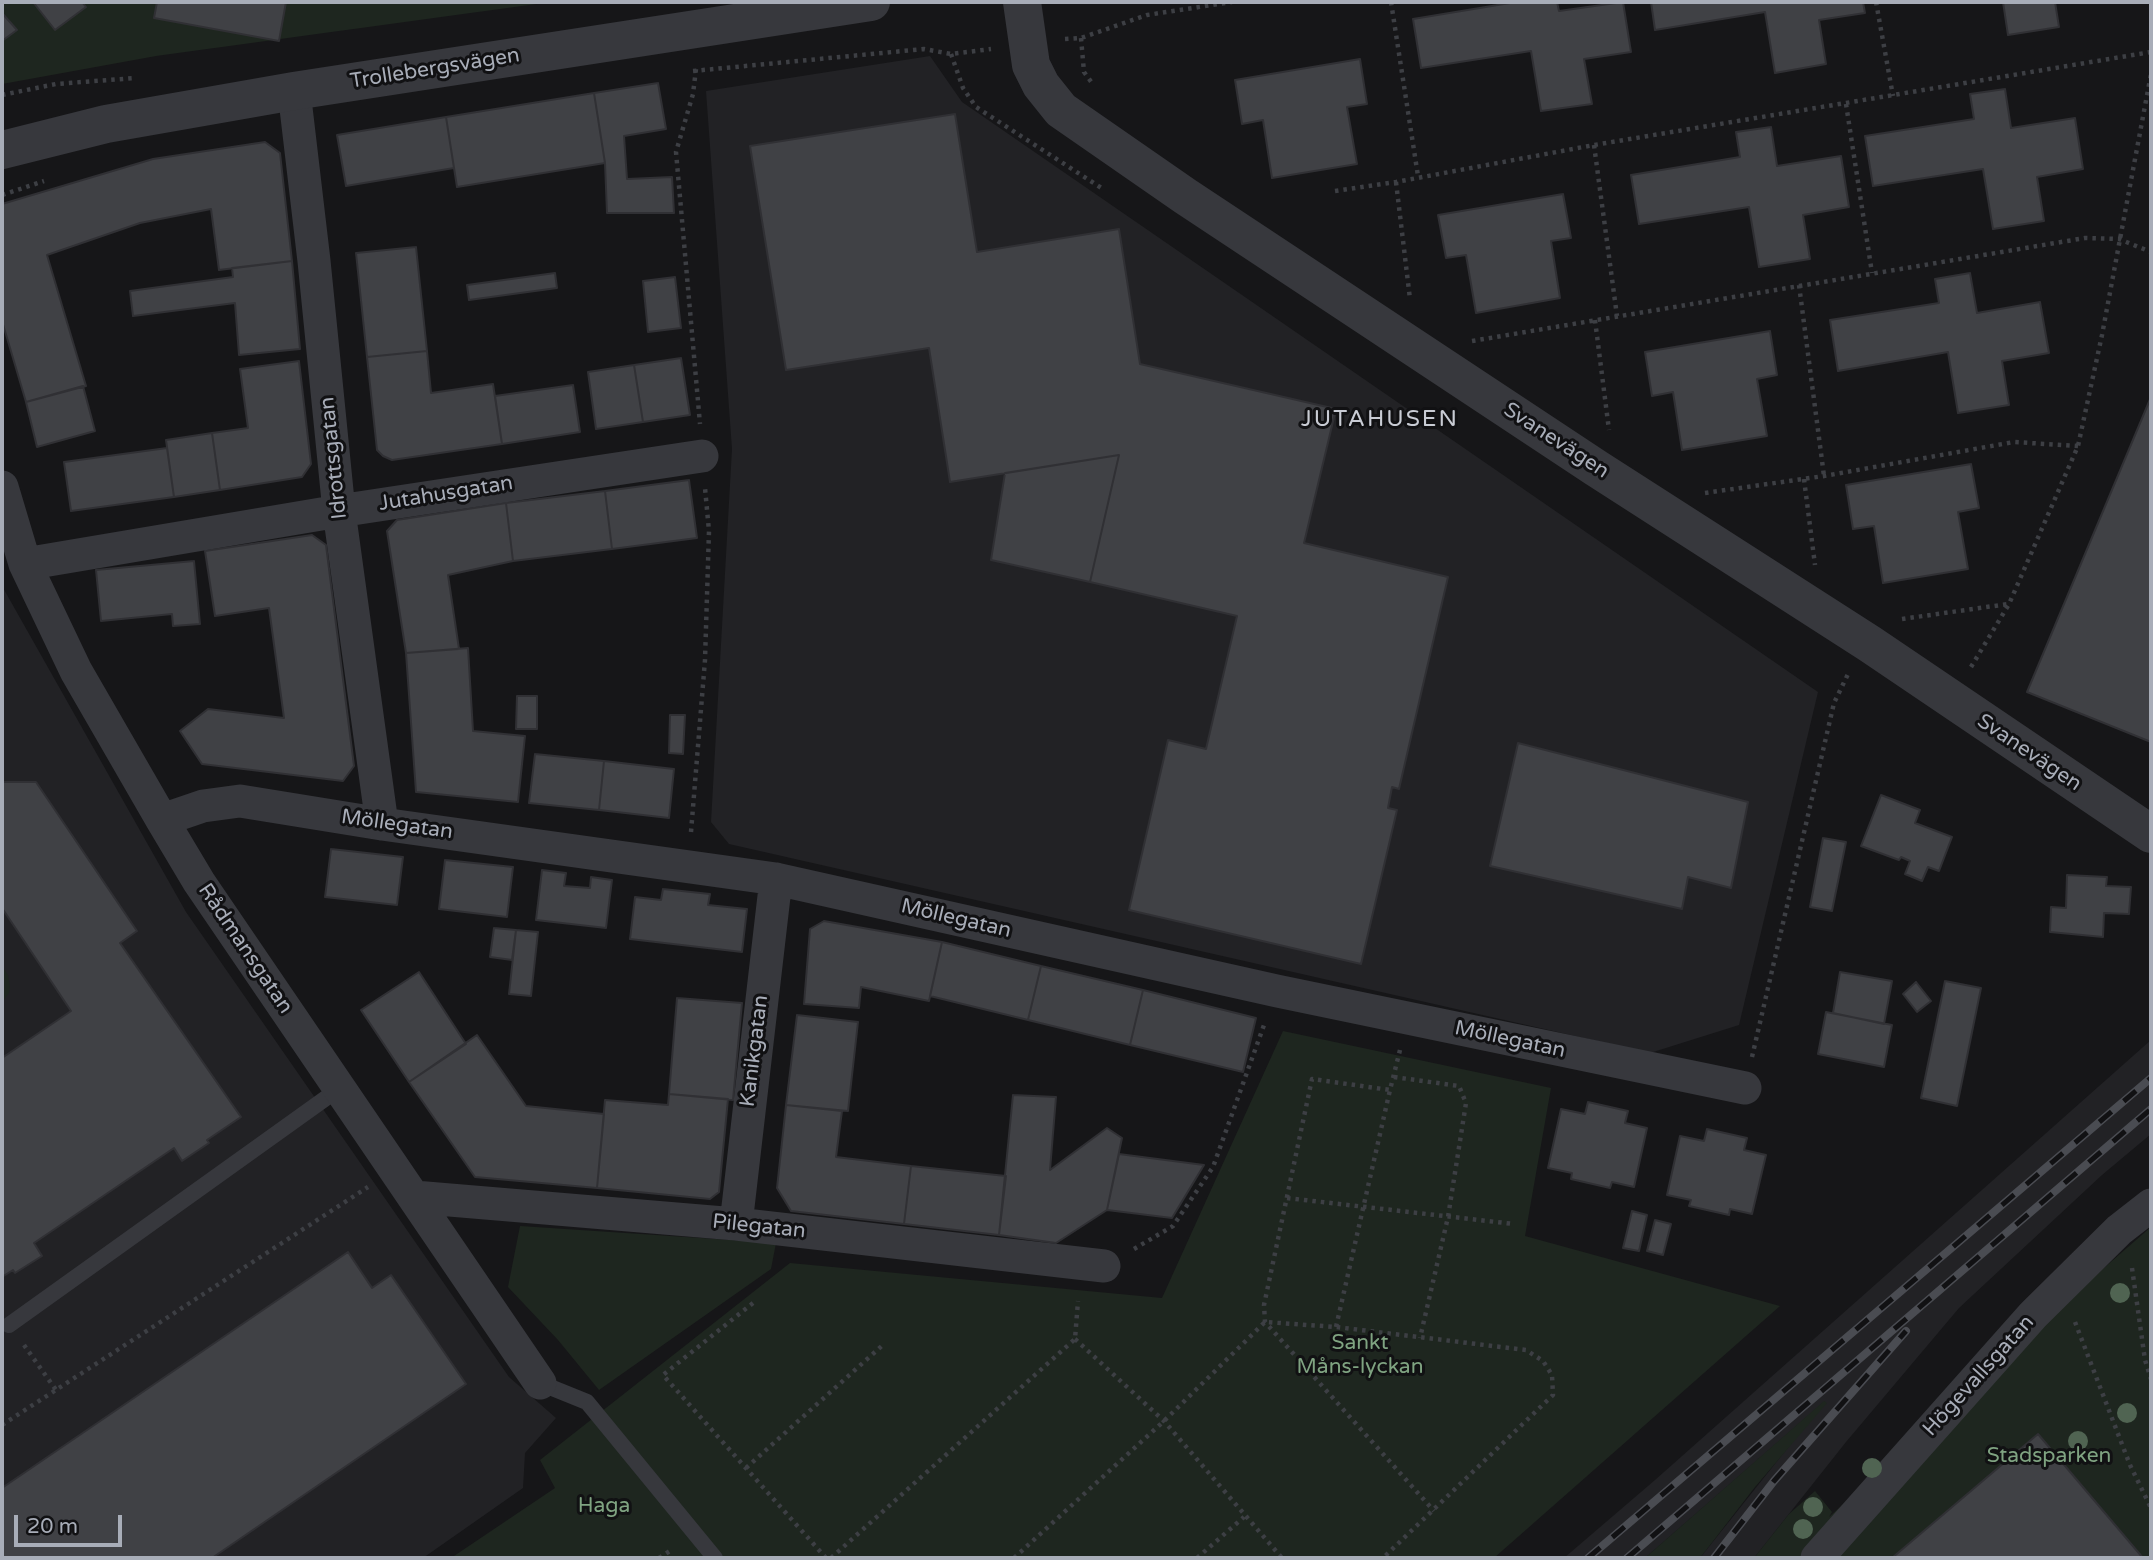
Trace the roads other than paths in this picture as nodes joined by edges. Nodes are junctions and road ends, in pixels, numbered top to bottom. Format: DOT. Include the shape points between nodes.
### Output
graph roads {
  1 [pos="871,2"];
  2 [pos="1022,2"];
  3 [pos="294,91"];
  4 [pos="2,150"];
  5 [pos="702,456"];
  6 [pos="2,487"];
  7 [pos="339,511"];
  8 [pos="25,564"];
  9 [pos="162,820"];
  10 [pos="382,824"];
  11 [pos="2151,834"];
  12 [pos="776,878"];
  13 [pos="340,1088"];
  14 [pos="1745,1088"];
  15 [pos="414,1197"];
  16 [pos="2151,1205"];
  17 [pos="736,1224"];
  18 [pos="1104,1266"];
  19 [pos="9,1325"];
  20 [pos="540,1383"];
  21 [pos="715,1558"];
  22 [pos="1818,1558"];
  1 -- 3 [label="street, Trollebergsvägen"];
  2 -- 11 [label="street, Svanevägen" via="1031,65 1061,110"];
  3 -- 4 [label="street, Trollebergsvägen" via="106,124"];
  3 -- 7 [label="street, Idrottsgatan"];
  5 -- 7 [label="street, Jutahusgatan"];
  6 -- 8 [label="street, Rådmansgatan"];
  7 -- 8 [label="street, Jutahusgatan"];
  7 -- 10 [label="street, Idrottsgatan"];
  8 -- 9 [label="street, Rådmansgatan" via="76,671"];
  9 -- 10 [label="street, Möllegatan" via="203,806 240,801"];
  9 -- 13 [label="street, Rådmansgatan"];
  10 -- 12 [label="street, Möllegatan"];
  12 -- 14 [label="street, Möllegatan" via="1276,991"];
  12 -- 17 [label="street, Kanikgatan"];
  13 -- 15 [label="street, Rådmansgatan"];
  13 -- 19 [label="lane"];
  15 -- 17 [label="street, Pilegatan"];
  15 -- 20 [label="street, Rådmansgatan"];
  16 -- 22 [label="street, Högevallsgatan" via="2119,1230 2033,1315"];
  17 -- 18 [label="street, Pilegatan"];
  20 -- 21 [label="lane" via="587,1402"];
}
